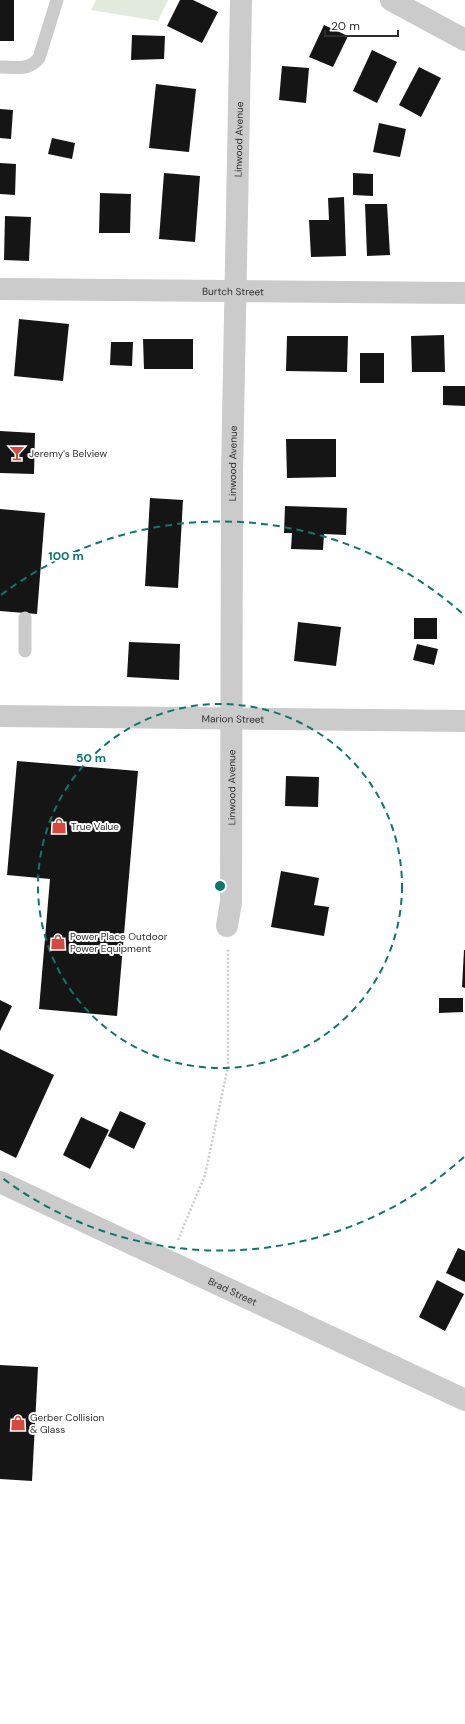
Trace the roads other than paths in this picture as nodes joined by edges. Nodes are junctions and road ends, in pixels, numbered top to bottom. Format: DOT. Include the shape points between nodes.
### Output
graph roads {
  1 [pos="57,0"];
  2 [pos="241,0"];
  3 [pos="391,0"];
  4 [pos="465,40"];
  5 [pos="0,67"];
  6 [pos="0,289"];
  7 [pos="235,291"];
  8 [pos="465,293"];
  9 [pos="25,618"];
  10 [pos="25,651"];
  11 [pos="0,716"];
  12 [pos="232,718"];
  13 [pos="465,721"];
  14 [pos="227,926"];
  15 [pos="0,1182"];
  16 [pos="465,1400"];
  1 -- 5 [label="lane" via="39,58 34,65 26,68"];
  2 -- 7 [label="street, Linwood Avenue"];
  3 -- 4 [label="street"];
  6 -- 7 [label="street, Burtch Street"];
  7 -- 8 [label="street, Burtch Street"];
  7 -- 12 [label="street, Linwood Avenue"];
  9 -- 10 [label="lane"];
  11 -- 12 [label="street, Marion Street"];
  12 -- 13 [label="street, Marion Street"];
  12 -- 14 [label="street, Linwood Avenue" via="231,902"];
  15 -- 16 [label="street, Brad Street"];
}
